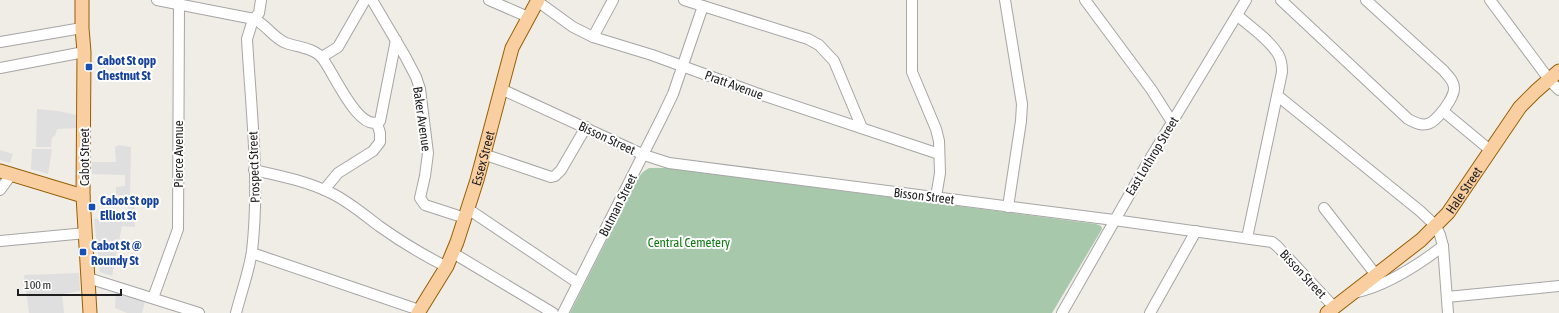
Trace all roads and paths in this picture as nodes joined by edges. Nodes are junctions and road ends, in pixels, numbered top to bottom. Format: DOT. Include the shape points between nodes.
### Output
graph roads {
  1 [pos="82,0"];
  2 [pos="157,0"];
  3 [pos="261,0"];
  4 [pos="366,0"];
  5 [pos="372,0"];
  6 [pos="489,0"];
  7 [pos="538,0"];
  8 [pos="613,0"];
  9 [pos="684,0"];
  10 [pos="912,0"];
  11 [pos="1005,0"];
  12 [pos="1085,0"];
  13 [pos="1246,0"];
  14 [pos="1281,0"];
  15 [pos="1366,0"];
  16 [pos="1490,0"];
  17 [pos="179,4"];
  18 [pos="703,6"];
  19 [pos="1236,15"];
  20 [pos="528,17"];
  21 [pos="254,19"];
  22 [pos="82,28"];
  23 [pos="593,36"];
  24 [pos="396,40"];
  25 [pos="0,42"];
  26 [pos="84,52"];
  27 [pos="322,57"];
  28 [pos="682,66"];
  29 [pos="0,68"];
  30 [pos="1554,75"];
  31 [pos="501,89"];
  32 [pos="1559,90"];
  33 [pos="1278,96"];
  34 [pos="1443,111"];
  35 [pos="1172,122"];
  36 [pos="377,123"];
  37 [pos="586,127"];
  38 [pos="862,128"];
  39 [pos="1490,150"];
  40 [pos="484,154"];
  41 [pos="939,154"];
  42 [pos="644,155"];
  43 [pos="254,170"];
  44 [pos="6,173"];
  45 [pos="0,190"];
  46 [pos="324,190"];
  47 [pos="83,196"];
  48 [pos="936,197"];
  49 [pos="1008,206"];
  50 [pos="1324,208"];
  51 [pos="467,214"];
  52 [pos="1114,220"];
  53 [pos="1436,226"];
  54 [pos="1196,231"];
  55 [pos="86,233"];
  56 [pos="1247,238"];
  57 [pos="0,241"];
  58 [pos="1443,246"];
  59 [pos="252,253"];
  60 [pos="453,253"];
  61 [pos="447,267"];
  62 [pos="1376,275"];
  63 [pos="88,278"];
  64 [pos="578,283"];
  65 [pos="1559,286"];
  66 [pos="1352,294"];
  67 [pos="1447,297"];
  68 [pos="153,298"];
  69 [pos="1330,310"];
  70 [pos="418,312"];
  71 [pos="90,313"];
  72 [pos="199,313"];
  73 [pos="236,313"];
  74 [pos="553,313"];
  75 [pos="563,313"];
  76 [pos="1062,313"];
  77 [pos="1150,313"];
  78 [pos="1448,313"];
  1 -- 22 [label="main road, Cabot Street"];
  2 -- 17 [label="street"];
  3 -- 21 [label="street, Prospect Street" via="259,13"];
  4 -- 27 [label="street" via="338,47"];
  5 -- 24 [label="street, Baker Avenue"];
  6 -- 20 [label="street"];
  7 -- 20 [label="main road, Essex Street"];
  7 -- 23 [label="street, Pratt Avenue" via="573,27"];
  8 -- 23 [label="street"];
  9 -- 18 [label="street"];
  10 -- 41 [label="street" via="912,72 936,129"];
  11 -- 49 [label="street" via="1022,104"];
  12 -- 35 [label="street" via="1152,89"];
  13 -- 19 [label="street, East Lothrop Street"];
  14 -- 34 [label="street" via="1408,119 1419,124 1427,124 1433,122"];
  15 -- 34 [label="street" via="1444,71 1452,82 1454,95"];
  16 -- 30 [label="street"];
  17 -- 21 [label="street"];
  17 -- 68 [label="street, Pierce Avenue" via="178,229"];
  18 -- 28 [label="street, Butman Street"];
  18 -- 38 [label="street" via="808,39 819,45 834,61"];
  19 -- 33 [label="street" via="1278,54 1282,72"];
  19 -- 35 [label="street, East Lothrop Street"];
  20 -- 31 [label="main road, Essex Street" via="512,48"];
  21 -- 27 [label="street" via="262,23 277,38"];
  21 -- 43 [label="street, Prospect Street" via="247,39"];
  22 -- 25 [label="street"];
  22 -- 26 [label="main road, Cabot Street"];
  23 -- 28 [label="street, Pratt Avenue"];
  24 -- 36 [label="street" via="380,121"];
  24 -- 51 [label="street, Baker Avenue" via="420,89 428,153 420,198 425,205"];
  26 -- 29 [label="street"];
  26 -- 47 [label="main road, Cabot Street"];
  27 -- 36 [label="street" via="343,94 360,115 367,121"];
  28 -- 38 [label="street, Pratt Avenue"];
  28 -- 42 [label="street, Butman Street" via="673,94"];
  30 -- 32 [label="street"];
  30 -- 39 [label="main road, Hale Street" via="1520,107"];
  31 -- 37 [label="street, Bisson Street"];
  31 -- 40 [label="main road, Essex Street"];
  33 -- 53 [label="street"];
  33 -- 56 [label="street"];
  34 -- 39 [label="street"];
  35 -- 52 [label="street, East Lothrop Street"];
  36 -- 46 [label="street" via="380,142 373,151 338,173"];
  37 -- 40 [label="street" via="555,176 550,177"];
  37 -- 42 [label="street, Bisson Street"];
  38 -- 41 [label="street, Pratt Avenue"];
  39 -- 53 [label="main road, Hale Street" via="1448,213"];
  40 -- 51 [label="main road, Essex Street"];
  41 -- 48 [label="street" via="940,173"];
  42 -- 48 [label="street, Bisson Street" via="669,163"];
  42 -- 64 [label="street, Butman Street"];
  43 -- 46 [label="street" via="284,176"];
  43 -- 59 [label="street, Prospect Street"];
  44 -- 45 [label="street"];
  44 -- 47 [label="main road"];
  46 -- 61 [label="street" via="344,200 403,242"];
  47 -- 55 [label="main road, Cabot Street"];
  48 -- 49 [label="street, Bisson Street"];
  49 -- 52 [label="street, Bisson Street"];
  50 -- 62 [label="street"];
  51 -- 60 [label="main road, Essex Street"];
  51 -- 64 [label="street, Baker Avenue"];
  52 -- 54 [label="street, Bisson Street"];
  52 -- 76 [label="street, East Lothrop Street"];
  53 -- 58 [label="street"];
  53 -- 62 [label="main road, Hale Street"];
  54 -- 56 [label="street, Bisson Street"];
  54 -- 77 [label="street"];
  55 -- 57 [label="street"];
  55 -- 63 [label="main road, Cabot Street"];
  56 -- 69 [label="street, Bisson Street" via="1272,242 1277,246"];
  58 -- 66 [label="street, Hale Street" via="1371,289"];
  58 -- 67 [label="street"];
  59 -- 70 [label="street"];
  59 -- 73 [label="street, Prospect Street"];
  60 -- 61 [label="main road, Essex Street"];
  60 -- 74 [label="street"];
  61 -- 70 [label="main road, Essex Street"];
  62 -- 66 [label="main road, Hale Street"];
  63 -- 68 [label="street"];
  63 -- 71 [label="main road, Cabot Street"];
  64 -- 75 [label="street, Butman Street"];
  65 -- 67 [label="street"];
  66 -- 69 [label="main road, Hale Street"];
  67 -- 78 [label="street"];
  68 -- 72 [label="street"];
}
